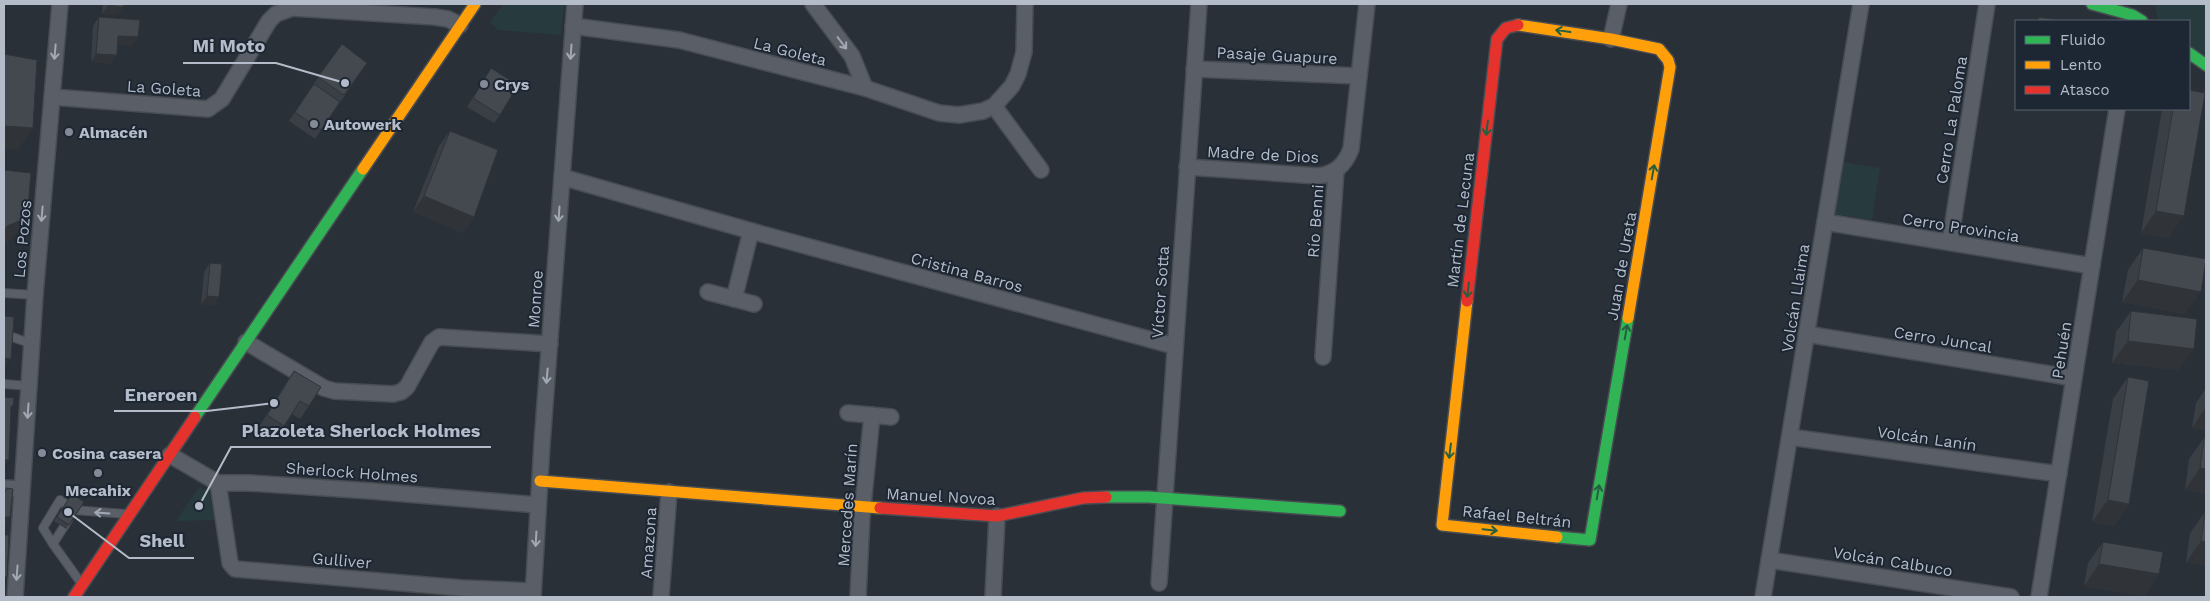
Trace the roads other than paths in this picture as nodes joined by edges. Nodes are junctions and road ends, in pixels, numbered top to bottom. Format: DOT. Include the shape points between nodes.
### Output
graph roads {
  1 [pos="60,4"];
  2 [pos="475,4"];
  3 [pos="575,4"];
  4 [pos="813,4"];
  5 [pos="1025,4"];
  6 [pos="1199,4"];
  7 [pos="1366,4"];
  8 [pos="1619,4"];
  9 [pos="1861,4"];
  10 [pos="1987,4"];
  11 [pos="2092,4"];
  12 [pos="2136,15"];
  13 [pos="460,25"];
  14 [pos="574,26"];
  15 [pos="1611,39"];
  16 [pos="2190,54"];
  17 [pos="2206,65"];
  18 [pos="1194,69"];
  19 [pos="1359,76"];
  20 [pos="865,88"];
  21 [pos="52,97"];
  22 [pos="994,106"];
  23 [pos="2117,110"];
  24 [pos="1187,167"];
  25 [pos="1041,170"];
  26 [pos="1336,170"];
  27 [pos="562,177"];
  28 [pos="1825,222"];
  29 [pos="751,232"];
  30 [pos="1950,242"];
  31 [pos="2092,266"];
  32 [pos="708,292"];
  33 [pos="4,293"];
  34 [pos="35,295"];
  35 [pos="734,299"];
  36 [pos="754,304"];
  37 [pos="4,334"];
  38 [pos="1806,334"];
  39 [pos="246,342"];
  40 [pos="32,344"];
  41 [pos="550,344"];
  42 [pos="1174,346"];
  43 [pos="1323,357"];
  44 [pos="2074,378"];
  45 [pos="4,384"];
  46 [pos="29,386"];
  47 [pos="848,413"];
  48 [pos="872,415"];
  49 [pos="891,417"];
  50 [pos="1790,437"];
  51 [pos="170,455"];
  52 [pos="2059,474"];
  53 [pos="540,482"];
  54 [pos="218,483"];
  55 [pos="4,488"];
  56 [pos="22,488"];
  57 [pos="669,492"];
  58 [pos="1164,499"];
  59 [pos="538,505"];
  60 [pos="863,508"];
  61 [pos="74,510"];
  62 [pos="1340,511"];
  63 [pos="130,514"];
  64 [pos="997,516"];
  65 [pos="1442,525"];
  66 [pos="1590,540"];
  67 [pos="53,544"];
  68 [pos="1769,560"];
  69 [pos="1159,583"];
  70 [pos="83,585"];
  71 [pos="533,594"];
  72 [pos="15,597"];
  73 [pos="74,597"];
  74 [pos="662,597"];
  75 [pos="858,597"];
  76 [pos="993,597"];
  77 [pos="1763,597"];
  78 [pos="2011,597"];
  79 [pos="2039,597"];
  1 -- 21 [label="street, Los Pozos, one-way"];
  2 -- 13 [label="street"];
  3 -- 14 [label="street, Monroe"];
  4 -- 20 [label="street, one-way" via="852,56"];
  5 -- 22 [label="street" via="1022,63 1012,86"];
  6 -- 18 [label="street, Víctor Sotta"];
  7 -- 19 [label="street, Río Benni"];
  8 -- 15 [label="street"];
  9 -- 28 [label="street, Volcán Llaima"];
  10 -- 30 [label="street, Cerro La Paloma"];
  11 -- 12 [label="street"];
  13 -- 21 [label="street, La Goleta" via="435,17 292,8 276,14 269,21 222,99 208,109"];
  13 -- 39 [label="street"];
  14 -- 20 [label="street, La Goleta" via="679,40"];
  14 -- 27 [label="street, Monroe, one-way"];
  15 -- 65 [label="street, Martín de Lecuna, one-way" via="1518,25 1506,28 1497,39"];
  66 -- 15 [label="street, Juan de Ureta, one-way" via="1670,75 1668,60 1660,49"];
  16 -- 17 [label="street"];
  18 -- 19 [label="street, Pasaje Guapure"];
  18 -- 24 [label="street, Víctor Sotta"];
  19 -- 26 [label="street, Río Benni" via="1351,149 1348,158"];
  20 -- 22 [label="street, La Goleta" via="949,115 971,114"];
  21 -- 34 [label="street, Los Pozos, one-way"];
  22 -- 25 [label="street"];
  23 -- 31 [label="street, Pehuén"];
  24 -- 26 [label="street, Madre de Dios" via="1318,176"];
  24 -- 42 [label="street, Víctor Sotta"];
  26 -- 43 [label="street, Río Benni"];
  27 -- 29 [label="street, Cristina Barros"];
  27 -- 41 [label="street, Monroe, one-way"];
  28 -- 30 [label="street, Cerro Provincia"];
  28 -- 38 [label="street, Volcán Llaima"];
  29 -- 35 [label="street"];
  29 -- 42 [label="street, Cristina Barros"];
  30 -- 31 [label="street, Cerro Provincia"];
  31 -- 44 [label="street, Pehuén"];
  32 -- 35 [label="street"];
  33 -- 34 [label="lane"];
  34 -- 40 [label="street, Los Pozos"];
  35 -- 36 [label="street"];
  37 -- 40 [label="lane"];
  38 -- 44 [label="street, Cerro Juncal"];
  38 -- 50 [label="street, Volcán Llaima"];
  39 -- 41 [label="street" via="324,388 393,394 407,387 438,337"];
  39 -- 51 [label="street"];
  40 -- 46 [label="street, Los Pozos"];
  41 -- 53 [label="street, Monroe, one-way"];
  42 -- 58 [label="street, Víctor Sotta"];
  44 -- 52 [label="street, Pehuén"];
  45 -- 46 [label="lane"];
  46 -- 56 [label="street, Los Pozos, one-way"];
  47 -- 48 [label="street"];
  48 -- 49 [label="street"];
  48 -- 60 [label="street, Mercedes Marín"];
  50 -- 52 [label="street, Volcán Lanín"];
  50 -- 68 [label="street, Volcán Llaima"];
  51 -- 54 [label="street"];
  51 -- 63 [label="street"];
  52 -- 79 [label="street, Pehuén"];
  53 -- 57 [label="street, Manuel Novoa"];
  53 -- 59 [label="street, Monroe"];
  54 -- 59 [label="street, Sherlock Holmes"];
  54 -- 71 [label="street, Gulliver" via="230,563 235,568"];
  55 -- 56 [label="street"];
  56 -- 72 [label="street, Los Pozos, one-way"];
  57 -- 60 [label="street, Manuel Novoa"];
  57 -- 74 [label="street, Amazona"];
  58 -- 62 [label="street, Manuel Novoa"];
  58 -- 64 [label="street, Manuel Novoa" via="1083,498"];
  58 -- 69 [label="street, Víctor Sotta"];
  59 -- 71 [label="street, Monroe, one-way"];
  60 -- 64 [label="street, Manuel Novoa"];
  60 -- 75 [label="street, Mercedes Marín"];
  63 -- 61 [label="lane, one-way"];
  61 -- 67 [label="lane"];
  61 -- 67 [label="lane" via="60,500 43,528"];
  63 -- 70 [label="street"];
  64 -- 76 [label="street"];
  65 -- 66 [label="street, Rafael Beltrán, one-way"];
  67 -- 70 [label="lane"];
  68 -- 77 [label="street, Volcán Llaima"];
  68 -- 78 [label="street, Volcán Calbuco"];
  70 -- 73 [label="street"];
}
